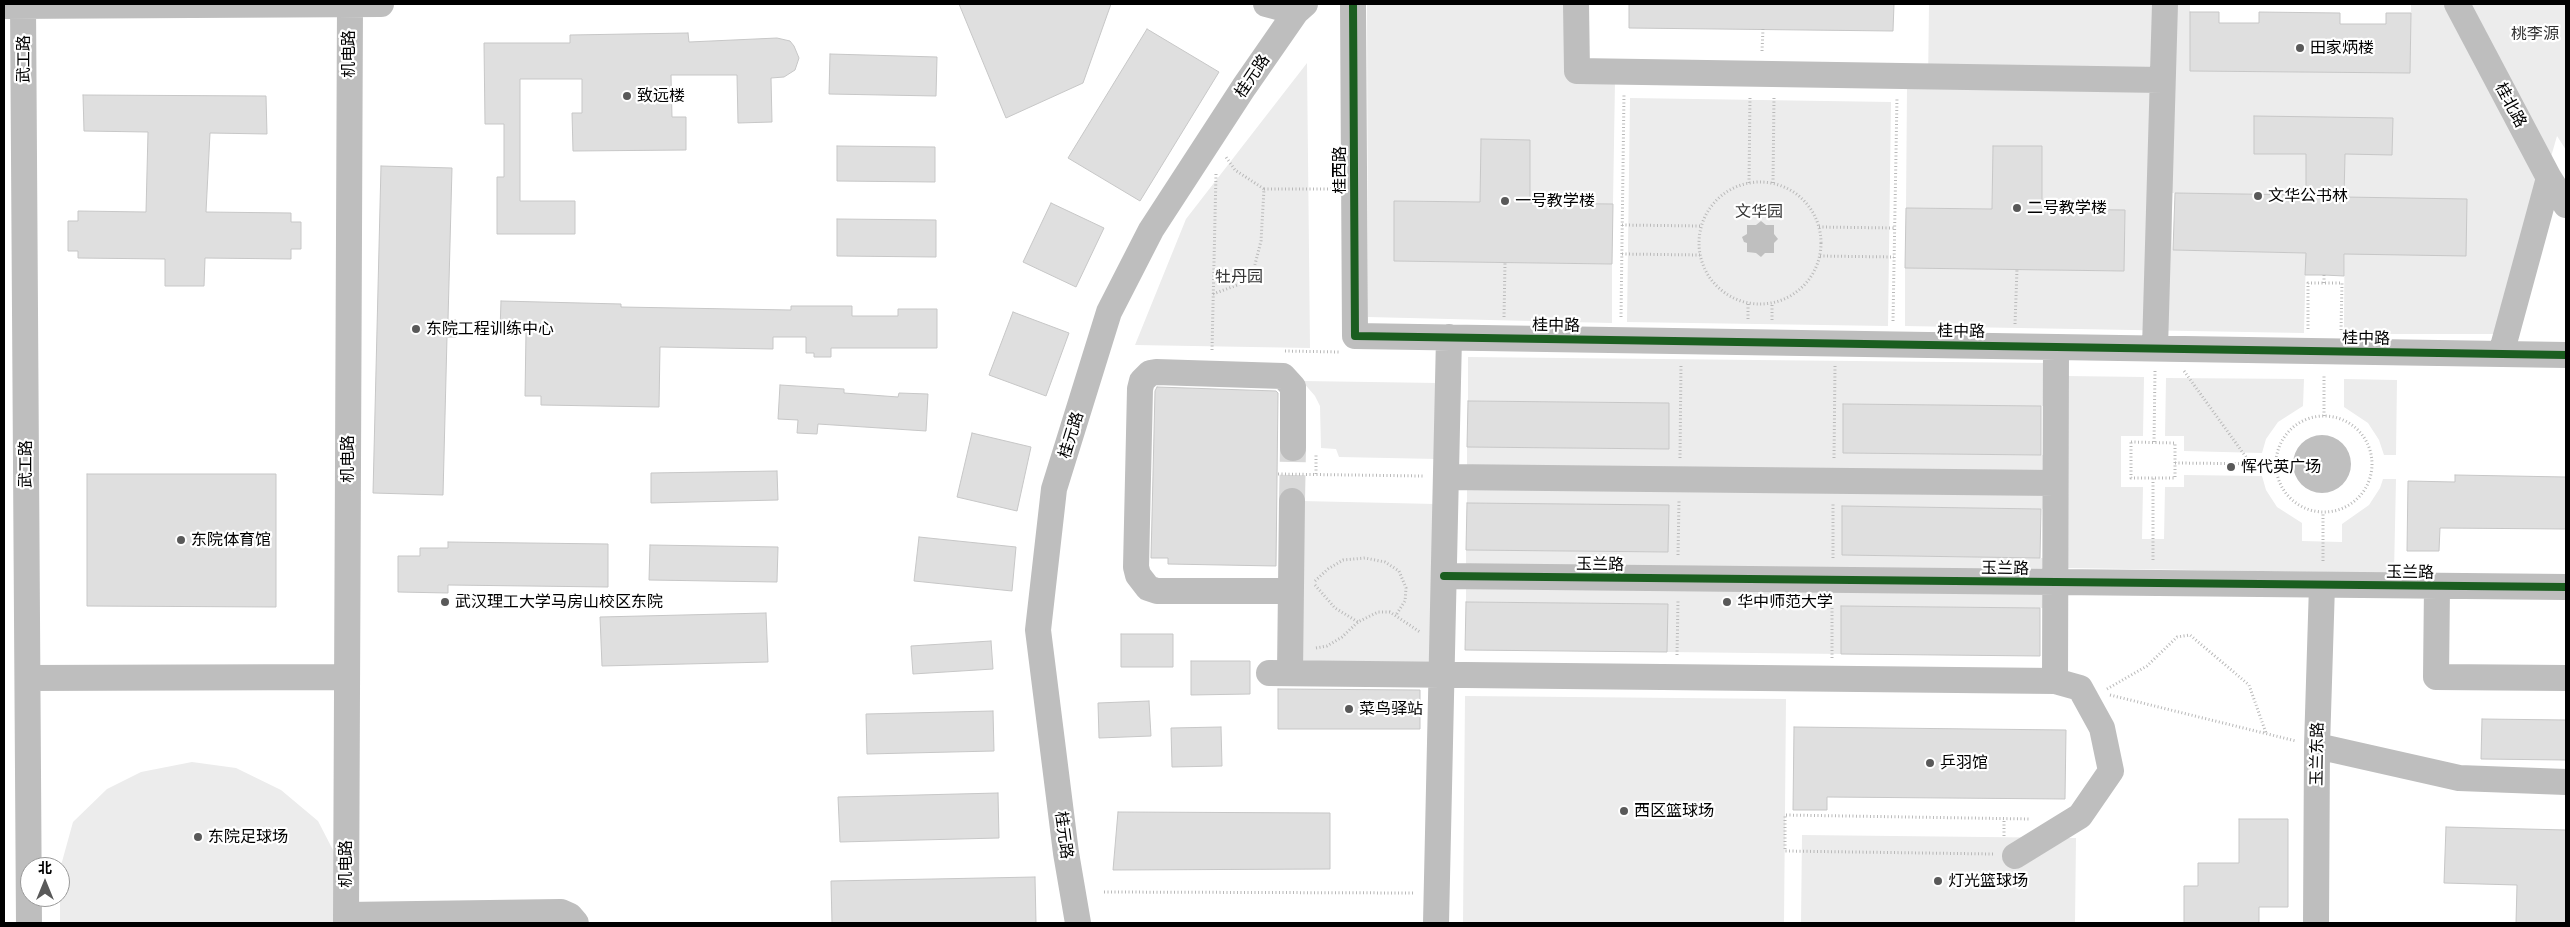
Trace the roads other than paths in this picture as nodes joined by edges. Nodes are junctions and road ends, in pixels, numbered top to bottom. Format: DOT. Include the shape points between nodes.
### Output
graph roads {
  1 [pos="350,4"];
  2 [pos="381,4"];
  3 [pos="1266,4"];
  4 [pos="1353,4"];
  5 [pos="1576,4"];
  6 [pos="2165,4"];
  7 [pos="2457,4"];
  8 [pos="17,5"];
  9 [pos="1300,8"];
  10 [pos="2162,80"];
  11 [pos="2549,178"];
  12 [pos="2566,205"];
  13 [pos="14,306"];
  14 [pos="1355,336"];
  15 [pos="1449,338"];
  16 [pos="2056,347"];
  17 [pos="2161,348"];
  18 [pos="2501,354"];
  19 [pos="2566,354"];
  20 [pos="1304,448"];
  21 [pos="1446,477"];
  22 [pos="2056,483"];
  23 [pos="1292,502"];
  24 [pos="1444,576"];
  25 [pos="1299,582"];
  26 [pos="2055,582"];
  27 [pos="2322,585"];
  28 [pos="2437,586"];
  29 [pos="2566,587"];
  30 [pos="1442,675"];
  31 [pos="28,678"];
  32 [pos="347,678"];
  33 [pos="2566,678"];
  34 [pos="2055,681"];
  35 [pos="2317,746"];
  36 [pos="2566,782"];
  37 [pos="2009,855"];
  38 [pos="346,919"];
  39 [pos="29,923"];
  40 [pos="576,923"];
  41 [pos="1078,923"];
  42 [pos="1436,923"];
  43 [pos="2316,923"];
  1 -- 2 [label="street"];
  1 -- 8 [label="street"];
  1 -- 32 [label="street, 机电路"];
  3 -- 9 [label="street"];
  4 -- 14 [label="street, 桂西路"];
  5 -- 10 [label="street" via="1577,71"];
  6 -- 10 [label="street"];
  7 -- 11 [label="street, 桂北路"];
  8 -- 13 [label="street, 武工路"];
  9 -- 41 [label="street, 桂元路" via="1151,230 1108,312 1054,489 1038,630"];
  10 -- 17 [label="street"];
  11 -- 12 [label="street, 桂北路"];
  11 -- 18 [label="street"];
  13 -- 31 [label="street, 武工路"];
  14 -- 15 [label="street, 桂中路"];
  15 -- 16 [label="street, 桂中路"];
  15 -- 21 [label="street"];
  16 -- 17 [label="street, 桂中路"];
  16 -- 22 [label="street"];
  17 -- 18 [label="street, 桂中路"];
  18 -- 19 [label="street, 桂中路"];
  20 -- 25 [label="street" via="1293,388 1282,376 1156,372 1142,381 1138,576 1148,588 1156,590"];
  21 -- 22 [label="street"];
  21 -- 24 [label="street"];
  22 -- 26 [label="street"];
  23 -- 25 [label="street"];
  24 -- 26 [label="street, 玉兰路"];
  24 -- 30 [label="street"];
  25 -- 30 [label="street" via="1283,665"];
  26 -- 27 [label="street, 玉兰路"];
  26 -- 34 [label="street"];
  27 -- 28 [label="street, 玉兰路"];
  27 -- 35 [label="street, 玉兰东路"];
  28 -- 29 [label="street, 玉兰路"];
  28 -- 33 [label="street" via="2436,677"];
  30 -- 34 [label="street"];
  30 -- 42 [label="street"];
  31 -- 32 [label="street"];
  31 -- 39 [label="street, 武工路"];
  32 -- 38 [label="street, 机电路"];
  34 -- 37 [label="street" via="2080,688 2102,728 2111,771 2080,816"];
  35 -- 36 [label="street" via="2459,778"];
  35 -- 43 [label="street, 玉兰东路"];
  38 -- 40 [label="street, 机电路" via="561,912"];
}
